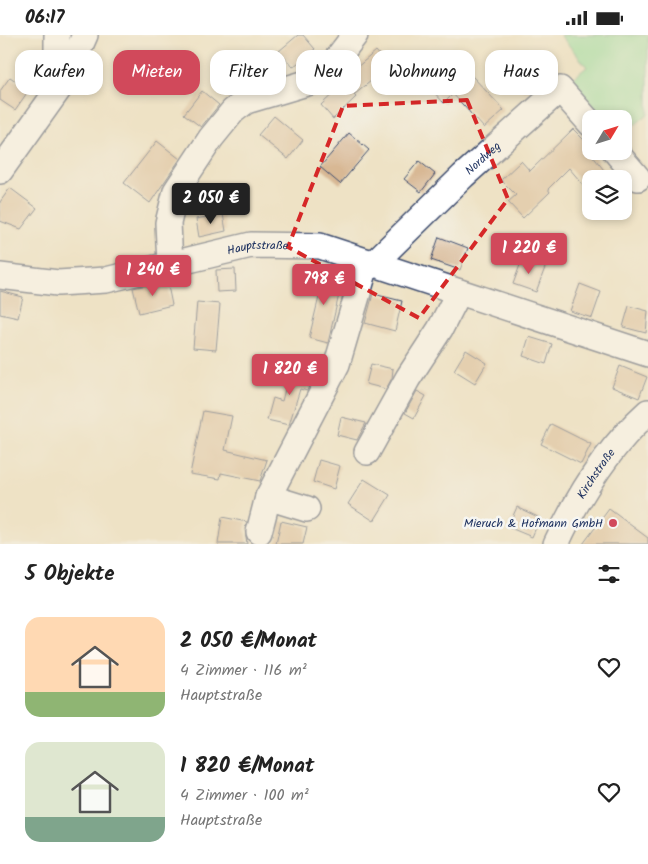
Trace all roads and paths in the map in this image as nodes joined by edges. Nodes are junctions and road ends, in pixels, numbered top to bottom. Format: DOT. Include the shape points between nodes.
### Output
graph roads {
  1 [pos="57,35"];
  2 [pos="85,35"];
  3 [pos="355,35"];
  4 [pos="57,50"];
  5 [pos="78,50"];
  6 [pos="54,95"];
  7 [pos="582,114"];
  8 [pos="623,160"];
  9 [pos="1,168"];
  10 [pos="638,178"];
  11 [pos="370,263"];
  12 [pos="170,264"];
  13 [pos="0,276"];
  14 [pos="459,292"];
  15 [pos="648,354"];
  16 [pos="648,411"];
  17 [pos="367,452"];
  18 [pos="268,497"];
  19 [pos="307,509"];
  20 [pos="259,532"];
  21 [pos="556,544"];
  1 -- 4 [label="street"];
  2 -- 5 [label="street"];
  3 -- 12 [label="street" via="332,65 310,82 246,101 233,111 211,138 176,191 168,223"];
  6 -- 9 [label="street"];
  7 -- 11 [label="street, Nordweg" via="560,89"];
  8 -- 10 [label="street"];
  11 -- 12 [label="street, Hauptstraße" via="320,246 251,245"];
  11 -- 14 [label="street, Hauptstraße"];
  11 -- 18 [label="street" via="337,364"];
  12 -- 13 [label="street, Hauptstraße" via="106,280 58,283"];
  14 -- 15 [label="street, Hauptstraße"];
  14 -- 17 [label="street"];
  16 -- 21 [label="street, Kirchstraße" via="597,472"];
  18 -- 19 [label="street"];
  18 -- 20 [label="street"];
}
